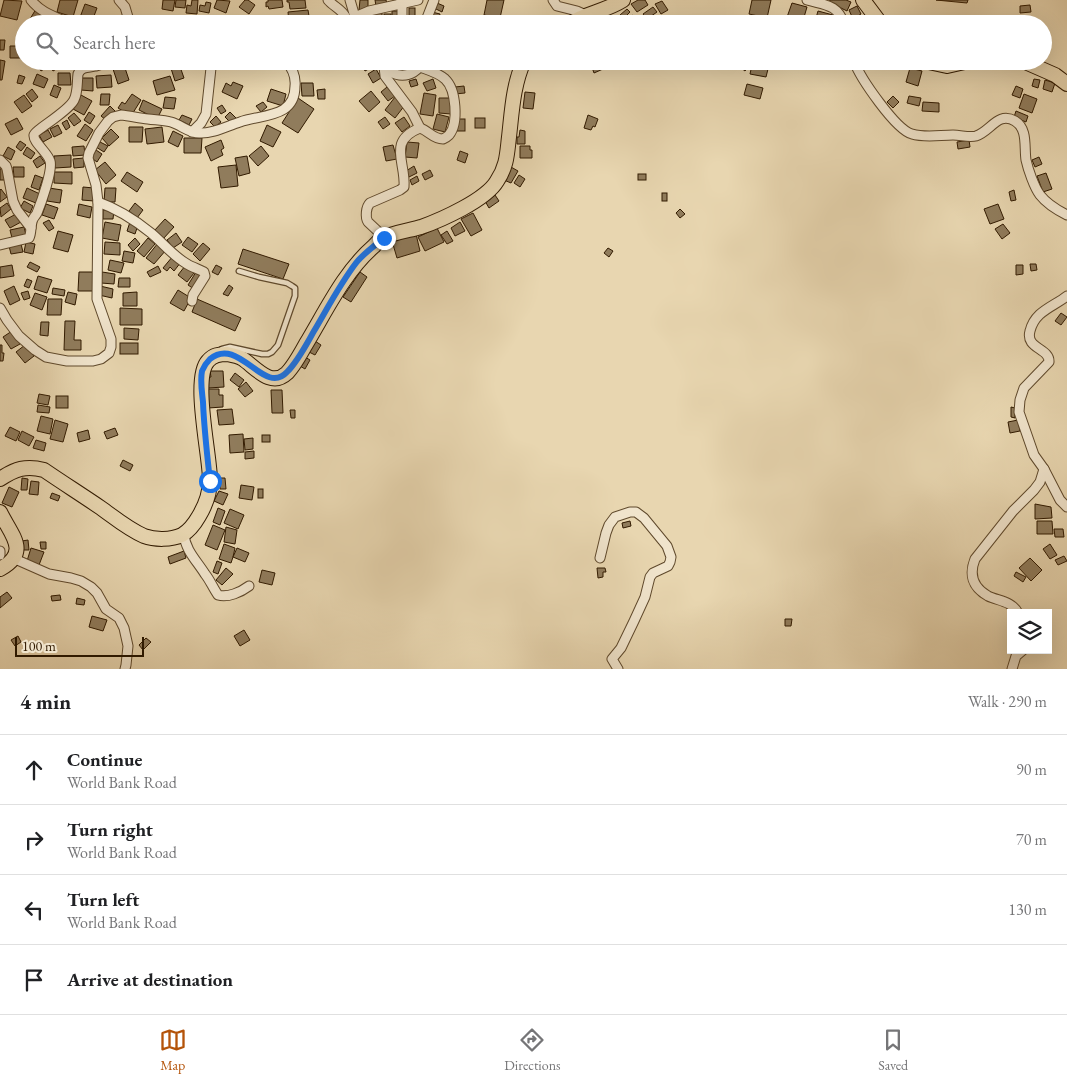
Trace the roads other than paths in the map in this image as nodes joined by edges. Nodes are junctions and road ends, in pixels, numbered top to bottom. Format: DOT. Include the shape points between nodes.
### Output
graph roads {
  1 [pos="32,0"];
  2 [pos="119,0"];
  3 [pos="328,0"];
  4 [pos="350,0"];
  5 [pos="418,0"];
  6 [pos="553,0"];
  7 [pos="623,0"];
  8 [pos="807,0"];
  9 [pos="863,0"];
  10 [pos="401,2"];
  11 [pos="431,2"];
  12 [pos="50,15"];
  13 [pos="127,15"];
  14 [pos="344,15"];
  15 [pos="355,15"];
  16 [pos="364,15"];
  17 [pos="402,15"];
  18 [pos="427,15"];
  19 [pos="586,15"];
  20 [pos="840,15"];
  21 [pos="874,15"];
  22 [pos="79,70"];
  23 [pos="211,70"];
  24 [pos="292,70"];
  25 [pos="385,70"];
  26 [pos="388,70"];
  27 [pos="416,70"];
  28 [pos="432,70"];
  29 [pos="520,70"];
  30 [pos="858,70"];
  31 [pos="1043,70"];
  32 [pos="1067,84"];
  33 [pos="420,128"];
  34 [pos="192,132"];
  35 [pos="0,160"];
  36 [pos="98,202"];
  37 [pos="1067,215"];
  38 [pos="31,228"];
  39 [pos="384,238"];
  40 [pos="0,245"];
  41 [pos="239,271"];
  42 [pos="1067,296"];
  43 [pos="192,301"];
  44 [pos="0,308"];
  45 [pos="215,355"];
  46 [pos="1044,469"];
  47 [pos="0,479"];
  48 [pos="1067,507"];
  49 [pos="0,512"];
  50 [pos="184,534"];
  51 [pos="600,558"];
  52 [pos="15,559"];
  53 [pos="0,569"];
  54 [pos="249,586"];
  55 [pos="1017,609"];
  56 [pos="1018,654"];
  57 [pos="125,669"];
  58 [pos="618,669"];
  59 [pos="1012,669"];
  1 -- 12 [label="street"];
  2 -- 13 [label="street"];
  3 -- 14 [label="street"];
  4 -- 15 [label="street"];
  5 -- 10 [label="street"];
  6 -- 19 [label="street" via="557,6"];
  7 -- 19 [label="main road"];
  8 -- 20 [label="street" via="831,7"];
  9 -- 21 [label="main road"];
  10 -- 16 [label="street"];
  10 -- 17 [label="street"];
  11 -- 18 [label="street"];
  22 -- 38 [label="street" via="76,94 70,106 34,135 51,162"];
  23 -- 34 [label="street" via="206,114"];
  24 -- 34 [label="street" via="296,81 295,93 283,111 204,133"];
  25 -- 33 [label="street" via="385,76"];
  26 -- 27 [label="street" via="402,76"];
  28 -- 33 [label="street" via="446,80 452,92 455,108 453,125 450,134 439,139"];
  29 -- 39 [label="main road" via="514,90 506,163 496,184 451,215"];
  30 -- 37 [label="street" via="901,128 911,134 974,136 986,132 1003,118 1017,122 1023,132 1026,161 1039,194 1048,204"];
  31 -- 32 [label="main road"];
  33 -- 39 [label="street" via="405,138 401,146 404,187 370,203 368,207 366,220"];
  34 -- 36 [label="street" via="165,121 121,115 113,117 99,134 88,158"];
  35 -- 38 [label="street" via="6,166 17,210"];
  36 -- 43 [label="street" via="121,212 153,234 181,260 204,272"];
  36 -- 44 [label="street" via="96,295 111,339 109,353 93,361 46,357 20,336"];
  38 -- 40 [label="street" via="29,238"];
  39 -- 45 [label="main road" via="356,262 286,374 270,378 242,359"];
  41 -- 45 [label="lane" via="287,283 294,288 295,296 278,345 272,352 262,354 228,346"];
  42 -- 46 [label="street" via="1043,311 1031,329 1030,340 1048,356 1049,362 1024,388 1018,406 1034,455"];
  45 -- 50 [label="main road" via="202,373 210,481 205,506"];
  46 -- 48 [label="street"];
  46 -- 55 [label="street" via="1040,482 1013,511 972,567 972,578 977,588"];
  47 -- 50 [label="main road" via="22,468 34,467 44,470 125,526 146,536 169,539"];
  49 -- 52 [label="main road" via="16,543"];
  50 -- 54 [label="street" via="189,550 218,595 231,595"];
  51 -- 58 [label="street" via="609,525 615,517 630,512 644,518 667,546 671,557 668,566 650,577 645,597 621,648 612,659"];
  52 -- 53 [label="main road"];
  52 -- 57 [label="street" via="91,587 124,628 128,646"];
  56 -- 59 [label="street"];
}
